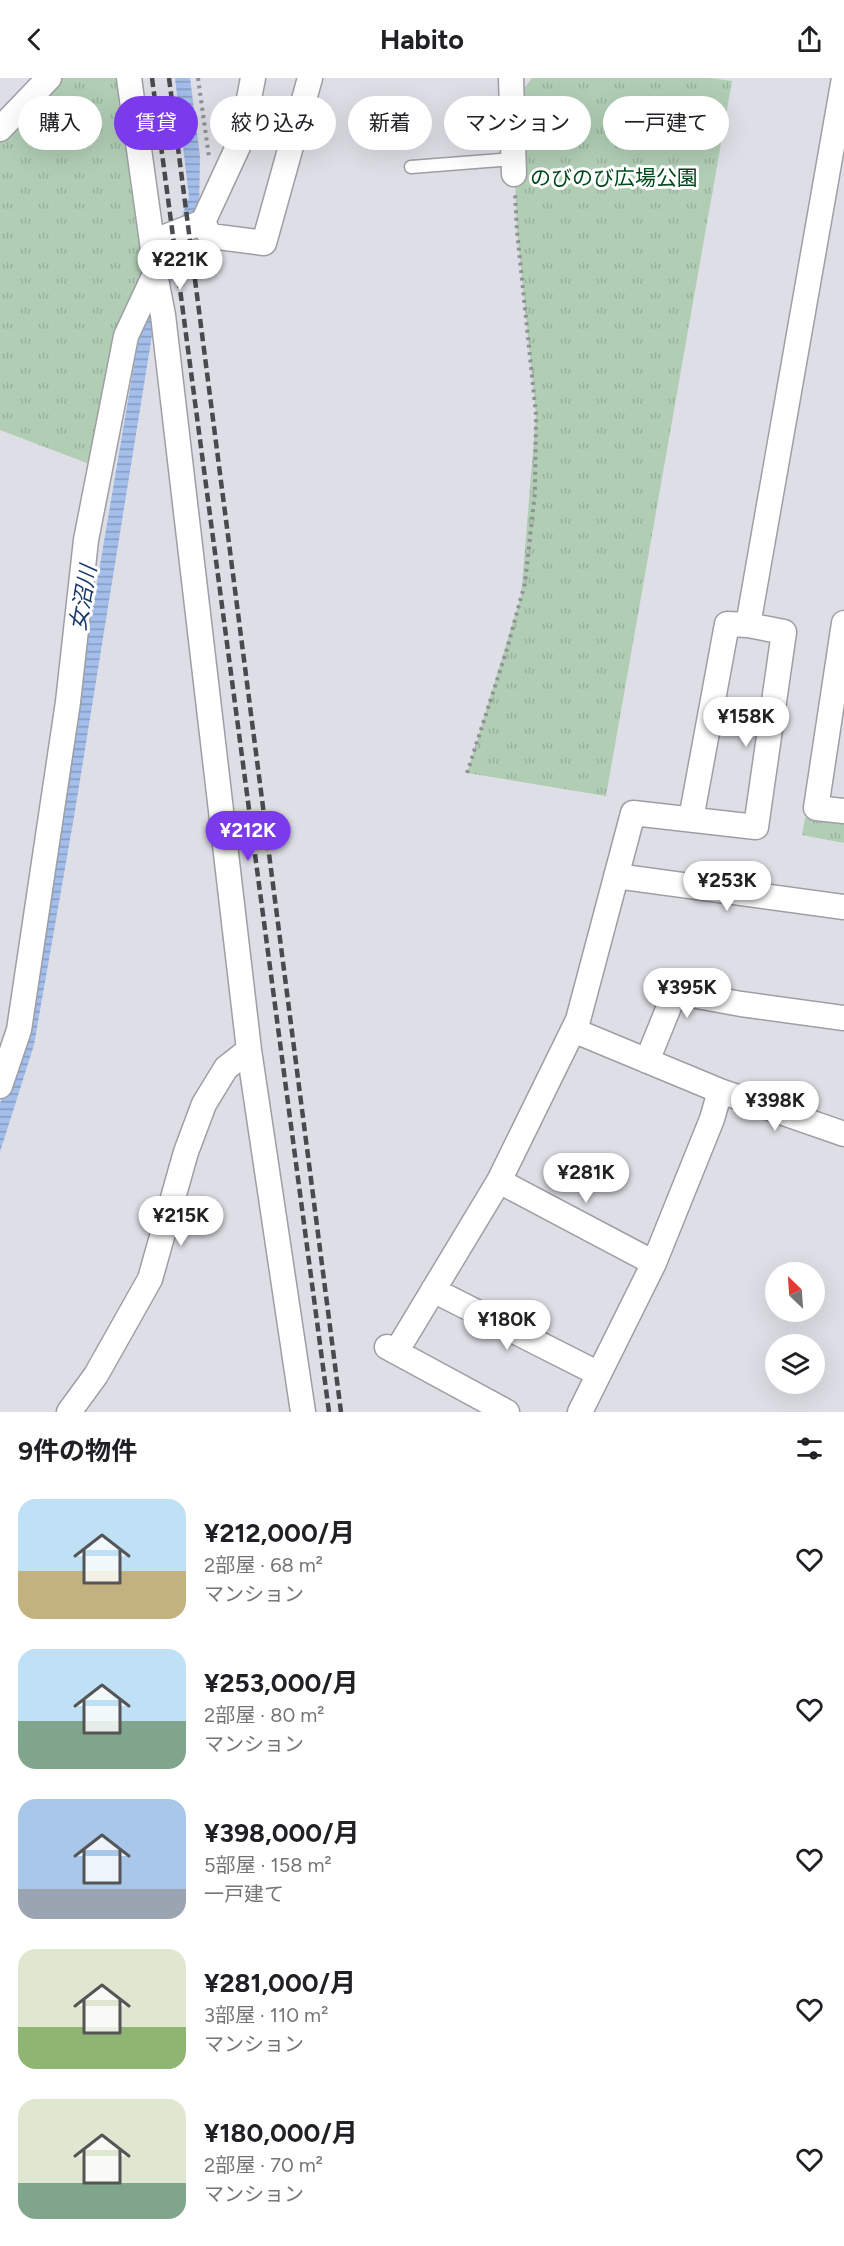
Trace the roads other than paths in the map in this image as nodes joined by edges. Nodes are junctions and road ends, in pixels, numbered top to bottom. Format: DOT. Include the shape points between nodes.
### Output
graph roads {
  1 [pos="49,78"];
  2 [pos="129,78"];
  3 [pos="253,78"];
  4 [pos="310,78"];
  5 [pos="511,78"];
  6 [pos="844,78"];
  7 [pos="0,129"];
  8 [pos="514,166"];
  9 [pos="411,167"];
  10 [pos="202,222"];
  11 [pos="152,242"];
  12 [pos="155,274"];
  13 [pos="844,623"];
  14 [pos="748,625"];
  15 [pos="844,811"];
  16 [pos="691,819"];
  17 [pos="616,876"];
  18 [pos="844,907"];
  19 [pos="844,1018"];
  20 [pos="573,1030"];
  21 [pos="249,1050"];
  22 [pos="647,1061"];
  23 [pos="0,1086"];
  24 [pos="720,1091"];
  25 [pos="844,1134"];
  26 [pos="499,1181"];
  27 [pos="654,1263"];
  28 [pos="434,1290"];
  29 [pos="599,1374"];
  30 [pos="69,1412"];
  31 [pos="303,1412"];
  32 [pos="507,1412"];
  33 [pos="580,1412"];
  1 -- 7 [label="street"];
  2 -- 11 [label="street"];
  3 -- 10 [label="street" via="241,140"];
  4 -- 10 [label="street" via="264,243 210,236"];
  5 -- 8 [label="street"];
  6 -- 14 [label="street"];
  8 -- 9 [label="lane"];
  10 -- 11 [label="street"];
  11 -- 12 [label="street"];
  12 -- 21 [label="street" via="163,315"];
  12 -- 23 [label="street" via="126,336 88,530 68,702 19,1030"];
  13 -- 15 [label="street" via="816,808"];
  14 -- 16 [label="street" via="727,624"];
  14 -- 16 [label="street" via="784,632 756,827"];
  16 -- 17 [label="street" via="633,813"];
  17 -- 18 [label="street"];
  17 -- 20 [label="street"];
  19 -- 22 [label="street" via="675,992"];
  20 -- 22 [label="street"];
  20 -- 26 [label="street"];
  21 -- 30 [label="street" via="226,1068 204,1104 186,1152 150,1279 96,1375"];
  21 -- 31 [label="street"];
  22 -- 24 [label="street"];
  24 -- 25 [label="street"];
  24 -- 27 [label="street"];
  26 -- 27 [label="street"];
  26 -- 28 [label="street"];
  27 -- 29 [label="street"];
  28 -- 29 [label="street"];
  28 -- 32 [label="street" via="392,1349"];
  29 -- 33 [label="street"];
}
